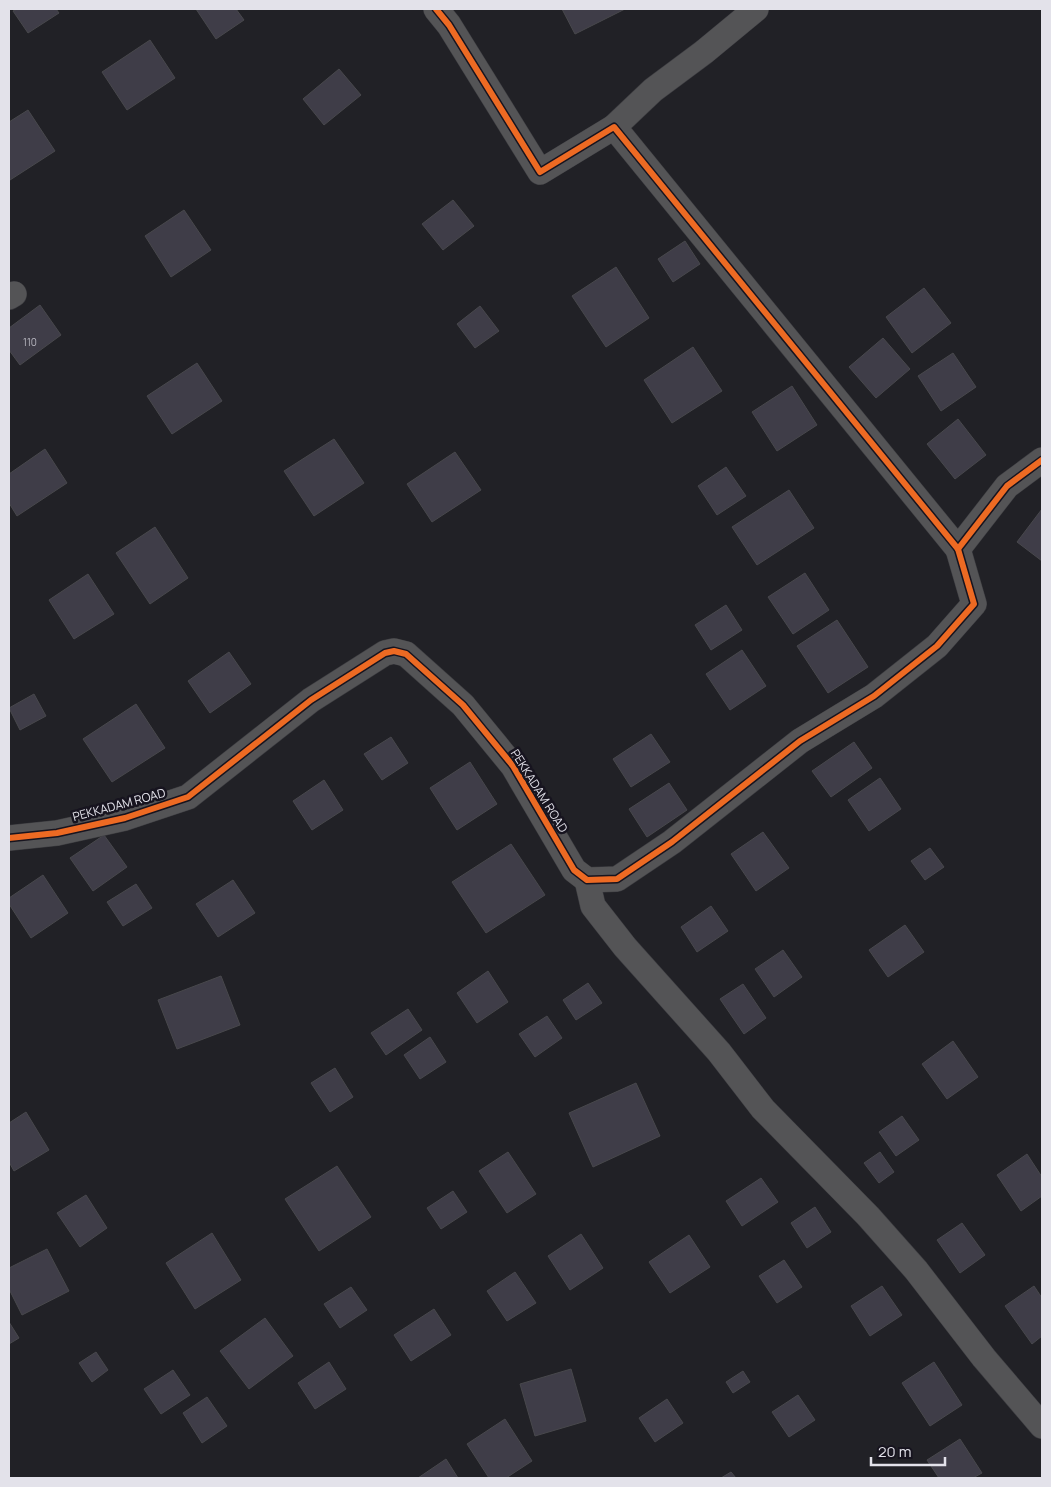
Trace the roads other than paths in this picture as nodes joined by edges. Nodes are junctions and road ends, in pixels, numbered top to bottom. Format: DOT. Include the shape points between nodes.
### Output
graph roads {
  1 [pos="436,9"];
  2 [pos="756,9"];
  3 [pos="614,127"];
  4 [pos="1042,460"];
  5 [pos="958,549"];
  6 [pos="9,838"];
  7 [pos="587,880"];
  8 [pos="1042,1426"];
  1 -- 3 [label="street" via="540,172"];
  2 -- 3 [label="street" via="653,90"];
  3 -- 5 [label="street"];
  4 -- 5 [label="street" via="1007,486"];
  5 -- 7 [label="street" via="974,604 937,646 874,696 800,741 672,842 617,878"];
  6 -- 7 [label="street, PEKKADAM ROAD" via="57,833 115,820 188,797 311,700 385,653 394,651 406,654 463,706 514,766 574,870"];
  7 -- 8 [label="street" via="593,906 625,947 719,1052 763,1109 916,1270"];
}
